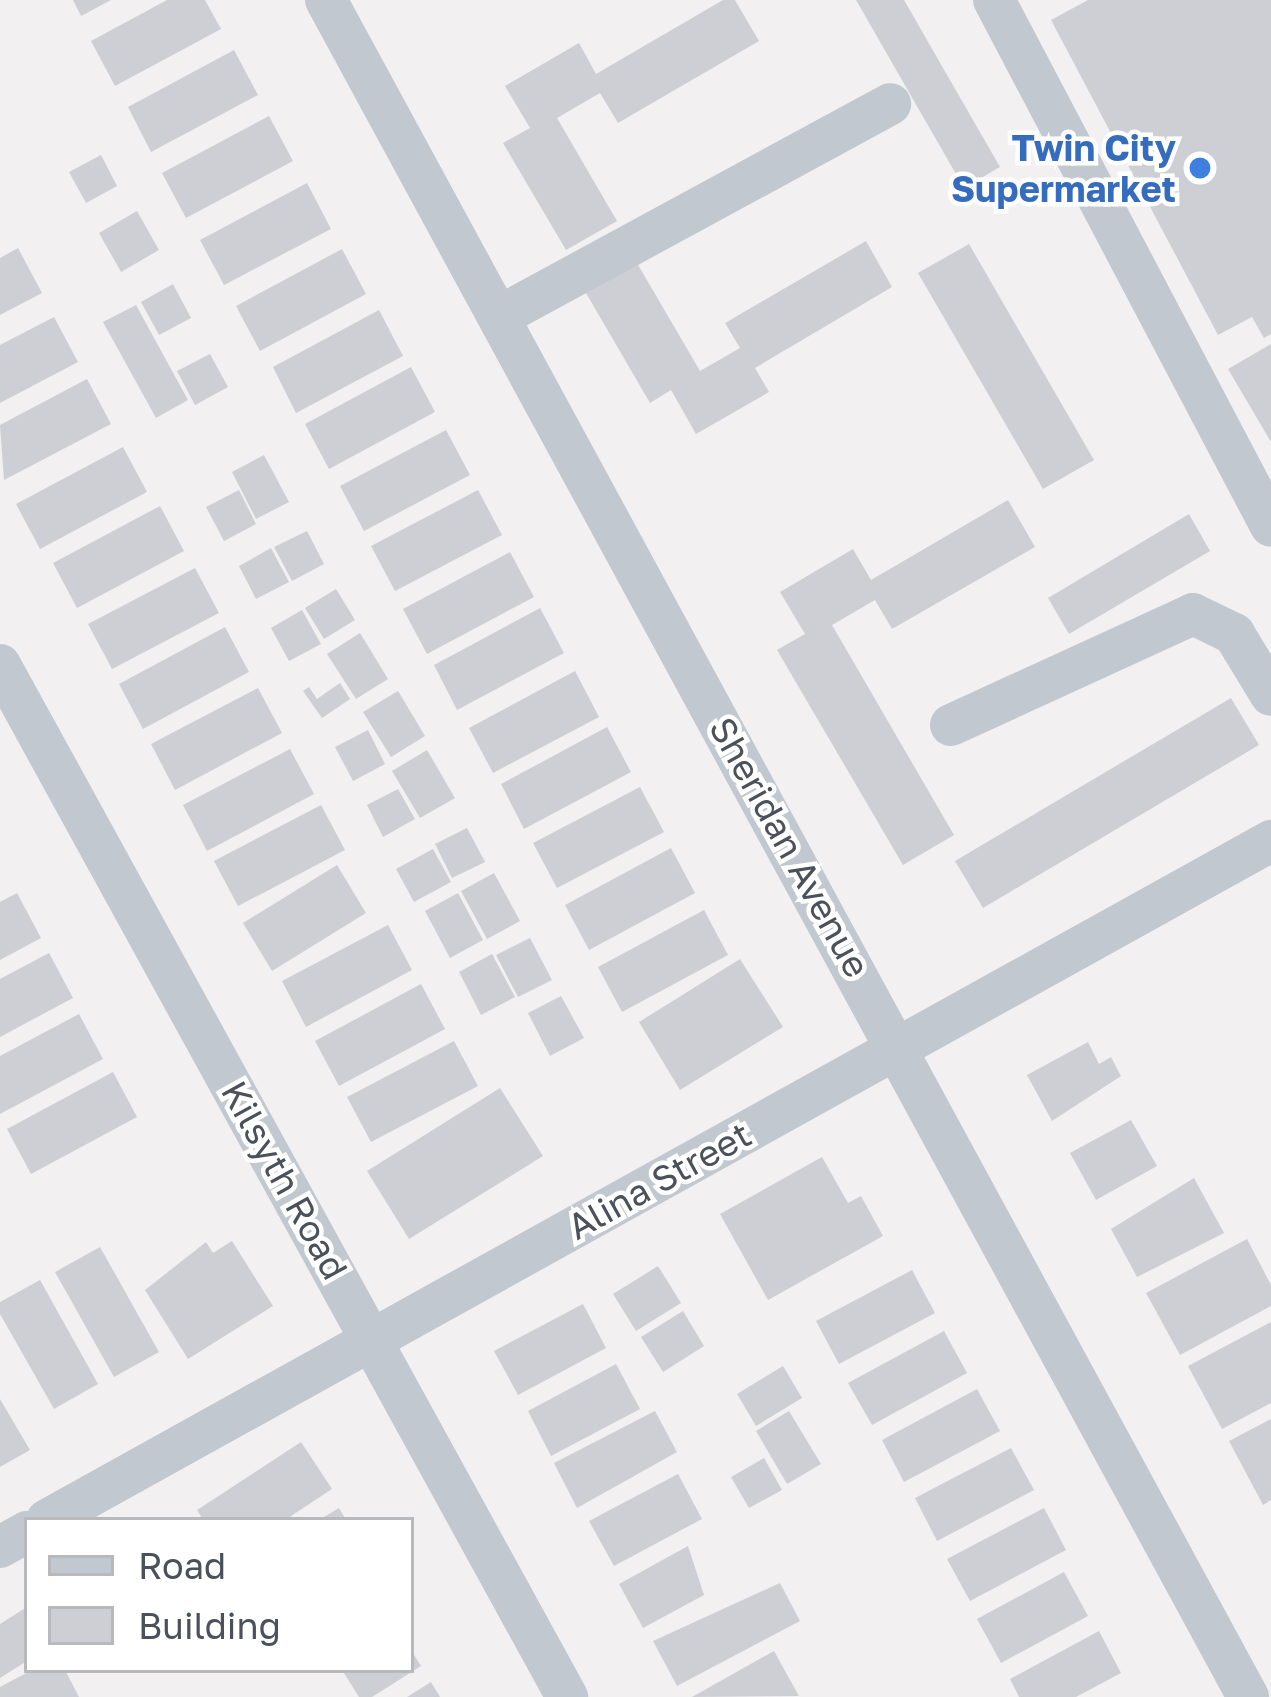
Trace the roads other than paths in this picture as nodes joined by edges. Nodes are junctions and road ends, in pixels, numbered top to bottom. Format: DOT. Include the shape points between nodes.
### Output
graph roads {
  1 [pos="326,0"];
  2 [pos="994,0"];
  3 [pos="890,104"];
  4 [pos="500,316"];
  5 [pos="1271,526"];
  6 [pos="0,665"];
  7 [pos="1271,695"];
  8 [pos="951,725"];
  9 [pos="1271,842"];
  10 [pos="900,1049"];
  11 [pos="372,1338"];
  12 [pos="52,1517"];
  13 [pos="567,1697"];
  14 [pos="1248,1697"];
  1 -- 4 [label="street, Sheridan Avenue"];
  2 -- 5 [label="street"];
  3 -- 4 [label="street"];
  4 -- 10 [label="street, Sheridan Avenue"];
  6 -- 11 [label="street, Kilsyth Road"];
  7 -- 8 [label="street" via="1234,634 1193,614"];
  9 -- 10 [label="street, Alina Street"];
  10 -- 11 [label="street, Alina Street"];
  10 -- 14 [label="street, Sheridan Avenue"];
  11 -- 12 [label="street, Alina Street"];
  11 -- 13 [label="street, Kilsyth Road"];
}
